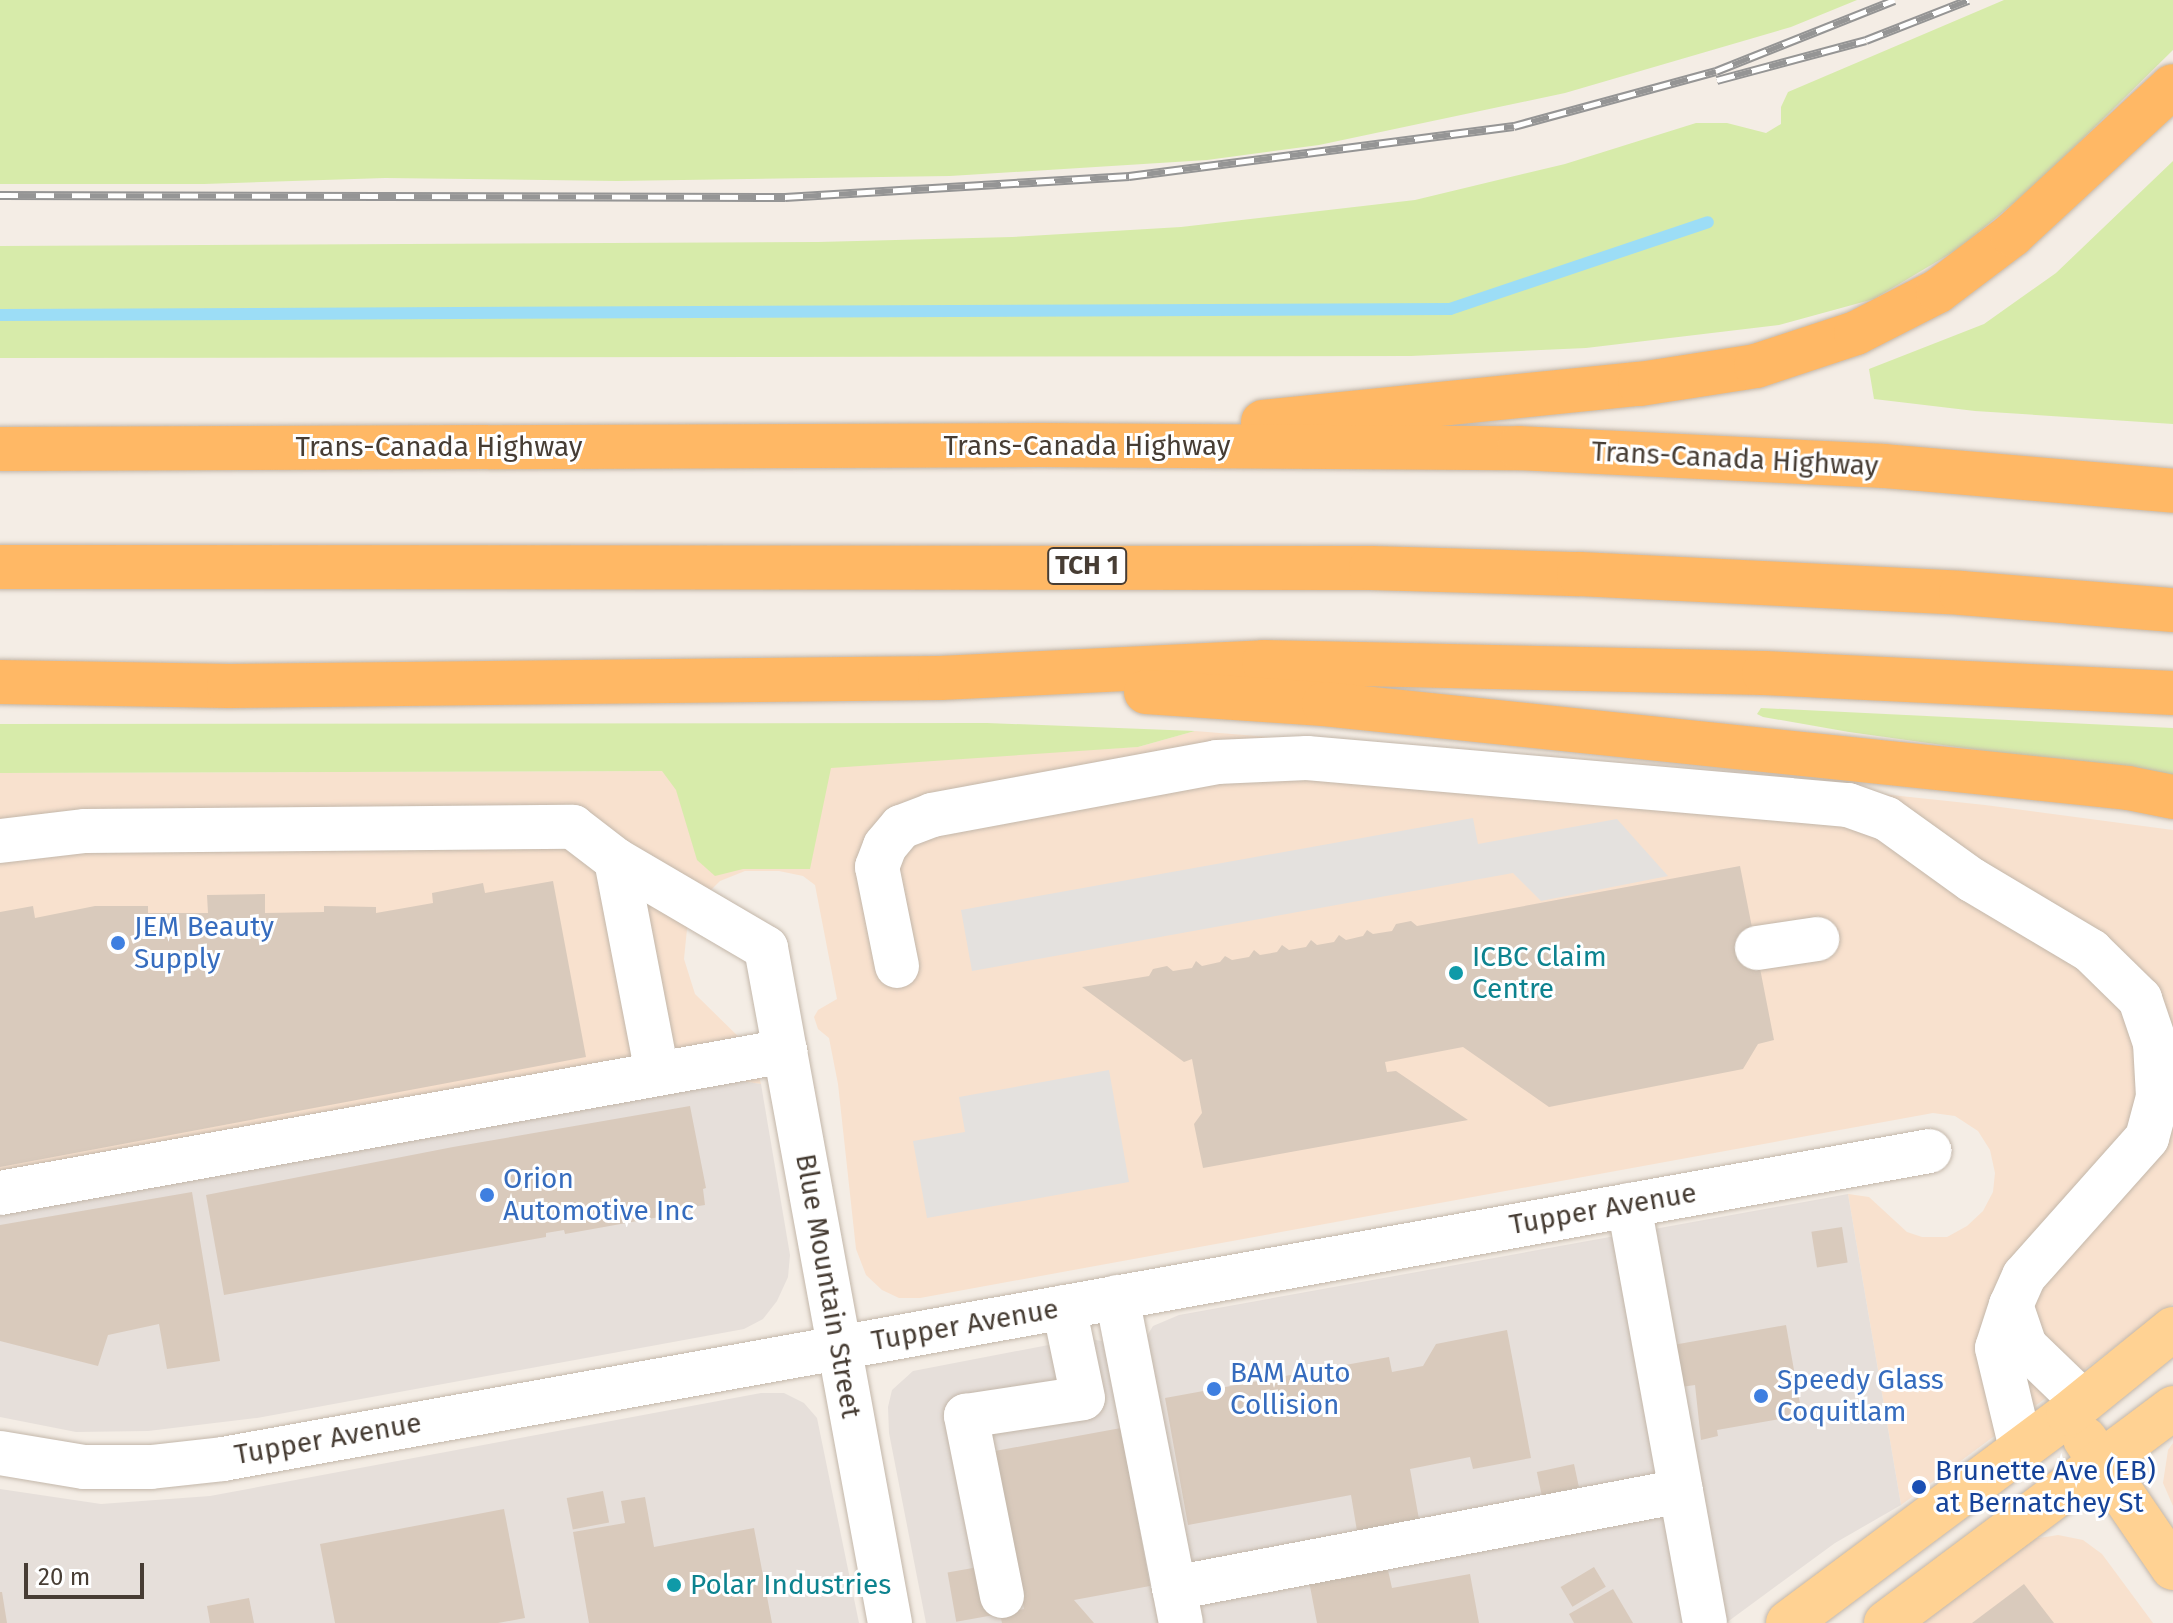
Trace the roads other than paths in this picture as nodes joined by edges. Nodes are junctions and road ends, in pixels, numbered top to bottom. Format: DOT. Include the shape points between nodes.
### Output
graph roads {
  1 [pos="2173,86"];
  2 [pos="1041,445"];
  3 [pos="0,449"];
  4 [pos="2173,491"];
  5 [pos="0,567"];
  6 [pos="2173,610"];
  7 [pos="940,678"];
  8 [pos="0,682"];
  9 [pos="2173,693"];
  10 [pos="2173,797"];
  11 [pos="0,841"];
  12 [pos="616,860"];
  13 [pos="1817,939"];
  14 [pos="1757,948"];
  15 [pos="897,966"];
  16 [pos="785,1051"];
  17 [pos="657,1072"];
  18 [pos="1929,1151"];
  19 [pos="0,1193"];
  20 [pos="1629,1205"];
  21 [pos="1117,1297"];
  22 [pos="2011,1305"];
  23 [pos="1064,1307"];
  24 [pos="2173,1329"];
  25 [pos="839,1347"];
  26 [pos="2075,1407"];
  27 [pos="2173,1408"];
  28 [pos="2021,1448"];
  29 [pos="0,1453"];
  30 [pos="2101,1463"];
  31 [pos="1681,1491"];
  32 [pos="2173,1568"];
  33 [pos="1002,1596"];
  34 [pos="1177,1606"];
  35 [pos="890,1623"];
  36 [pos="1705,1623"];
  37 [pos="1788,1623"];
  38 [pos="1886,1623"];
  1 -- 2 [label="highway" via="2012,235 1938,291 1856,333 1756,366 1640,384"];
  2 -- 3 [label="highway, Trans-Canada Highway"];
  2 -- 4 [label="highway, Trans-Canada Highway" via="1519,448 1884,466"];
  5 -- 6 [label="highway, TCH 1" via="1371,568 1961,593"];
  7 -- 8 [label="highway" via="229,686"];
  7 -- 9 [label="highway" via="1264,662 1764,673"];
  7 -- 10 [label="highway" via="1324,704 2128,788"];
  11 -- 12 [label="street" via="85,831 573,827"];
  12 -- 16 [label="street, Blue Mountain Street" via="766,948"];
  12 -- 17 [label="street"];
  13 -- 14 [label="street"];
  15 -- 22 [label="street" via="877,867 901,827 932,815 1217,762 1307,758 1848,805 1887,819 1972,880 2091,951 2140,999 2155,1043 2158,1097 2147,1138 2024,1276"];
  16 -- 17 [label="street"];
  16 -- 25 [label="street, Blue Mountain Street"];
  17 -- 19 [label="street"];
  18 -- 20 [label="street, Tupper Avenue"];
  20 -- 21 [label="street, Tupper Avenue"];
  20 -- 31 [label="street"];
  21 -- 23 [label="street, Tupper Avenue"];
  21 -- 34 [label="street"];
  22 -- 26 [label="street" via="2025,1346"];
  22 -- 28 [label="street" via="1997,1348"];
  23 -- 25 [label="street, Tupper Avenue"];
  23 -- 33 [label="street" via="1083,1398 966,1416"];
  24 -- 26 [label="main road"];
  25 -- 29 [label="street, Tupper Avenue" via="223,1459 84,1467"];
  25 -- 35 [label="street, Blue Mountain Street"];
  26 -- 28 [label="main road"];
  26 -- 30 [label="main road"];
  27 -- 30 [label="main road"];
  28 -- 37 [label="main road"];
  30 -- 32 [label="main road"];
  30 -- 38 [label="main road"];
  31 -- 34 [label="street"];
  31 -- 36 [label="street"];
}
